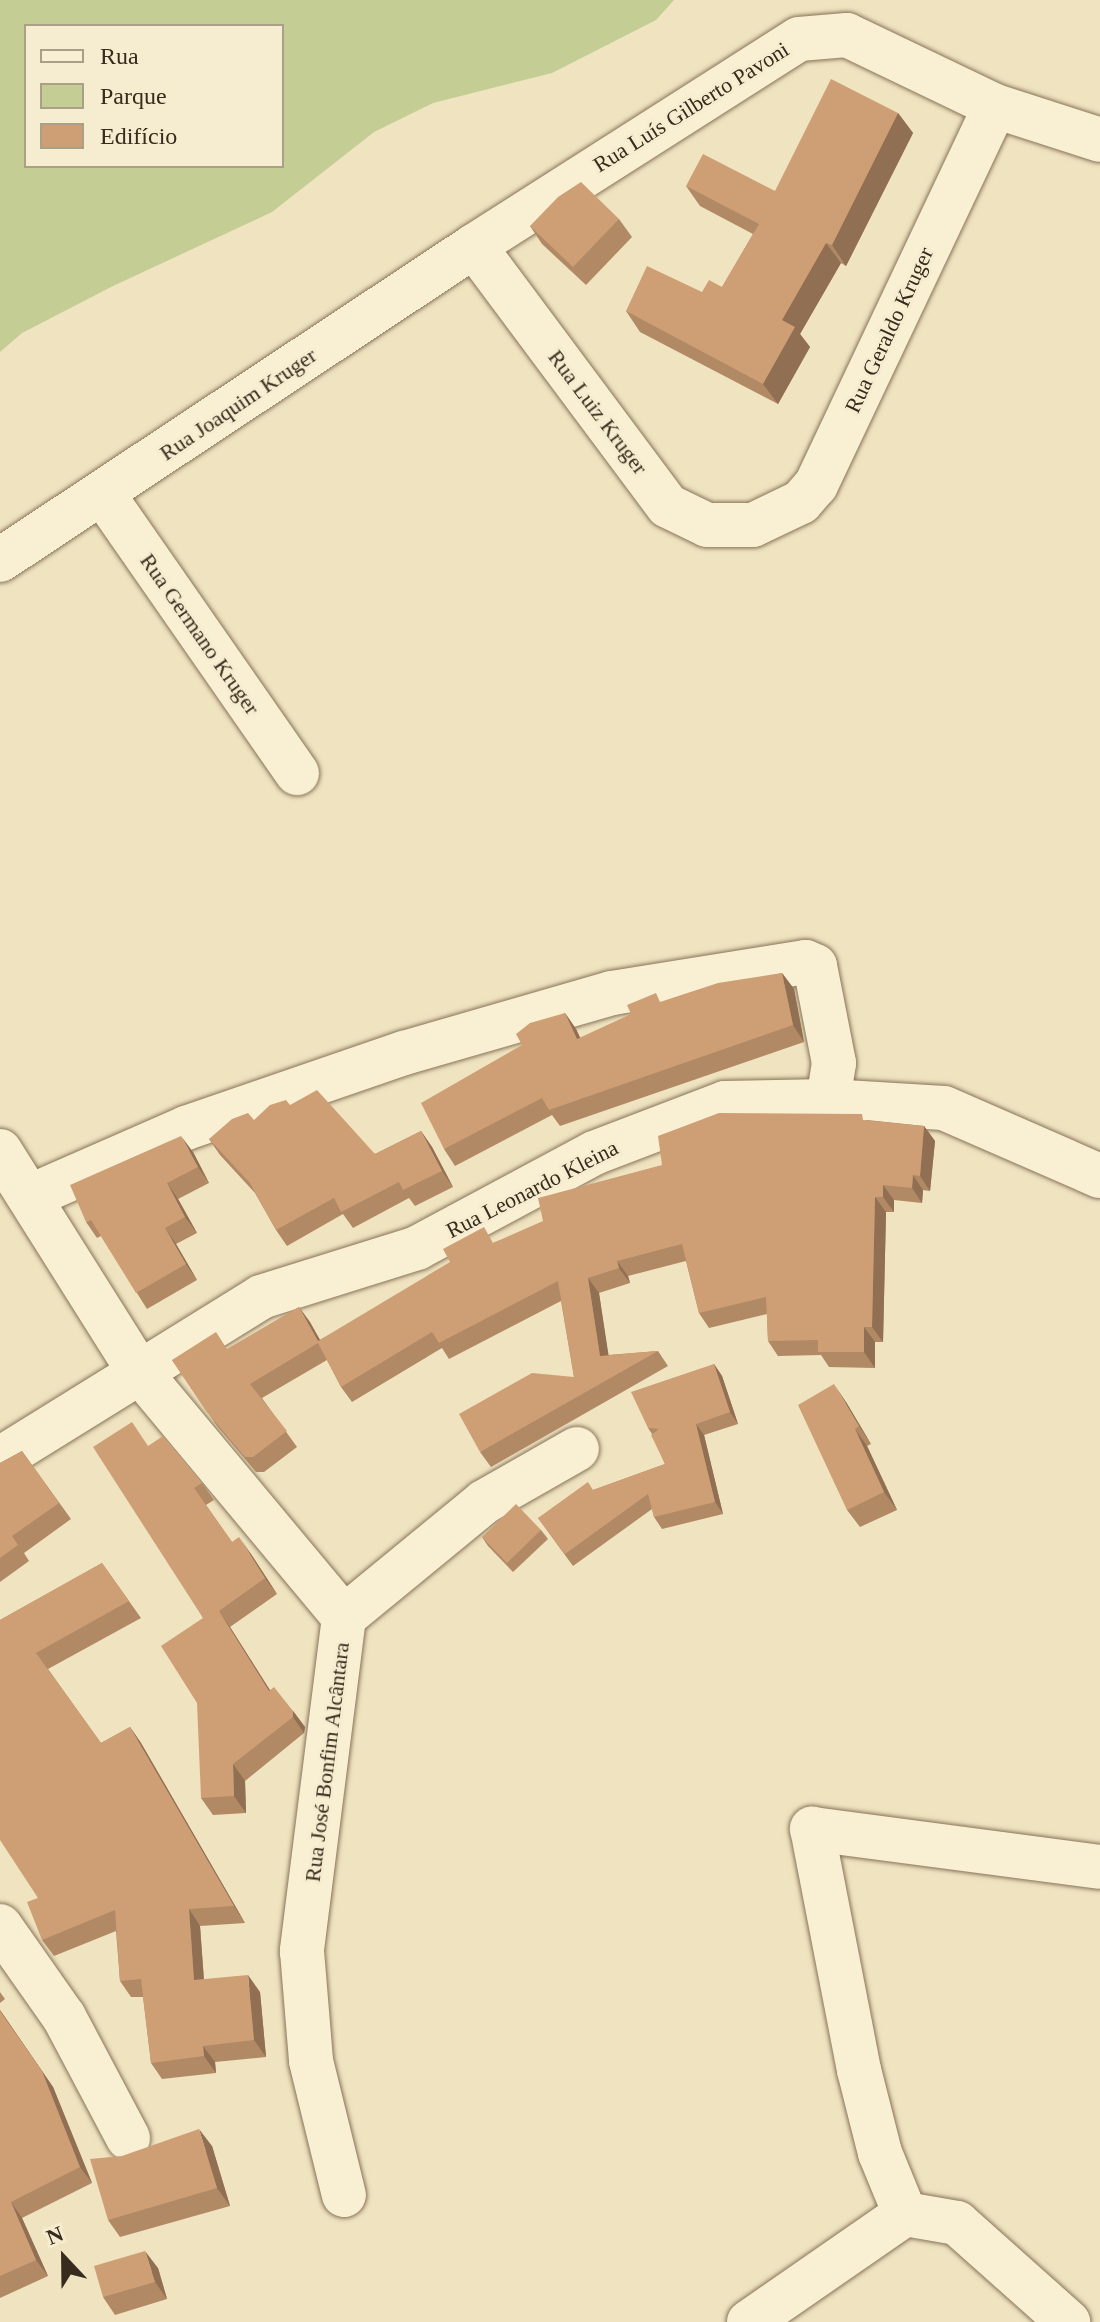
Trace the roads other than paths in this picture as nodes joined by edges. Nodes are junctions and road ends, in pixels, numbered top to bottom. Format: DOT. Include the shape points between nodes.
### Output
graph roads {
  1 [pos="995,106"];
  2 [pos="1100,140"];
  3 [pos="474,246"];
  4 [pos="103,494"];
  5 [pos="753,525"];
  6 [pos="0,560"];
  7 [pos="297,773"];
  8 [pos="828,1101"];
  9 [pos="0,1151"];
  10 [pos="1100,1176"];
  11 [pos="31,1196"];
  12 [pos="138,1370"];
  13 [pos="577,1449"];
  14 [pos="0,1459"];
  15 [pos="344,1617"];
  16 [pos="1100,1867"];
  17 [pos="0,1926"];
  18 [pos="128,2138"];
  19 [pos="344,2195"];
  20 [pos="905,2214"];
  21 [pos="749,2322"];
  22 [pos="1068,2322"];
  1 -- 2 [label="street, Rua Luís Gilberto Pavoni"];
  1 -- 3 [label="street, Rua Luís Gilberto Pavoni" via="847,35 799,39"];
  1 -- 5 [label="street, Rua Geraldo Kruger" via="816,485 801,502"];
  3 -- 4 [label="street, Rua Joaquim Kruger"];
  3 -- 5 [label="street, Rua Luiz Kruger" via="668,506 707,525"];
  4 -- 6 [label="street, Rua Joaquim Kruger"];
  4 -- 7 [label="street, Rua Germano Kruger"];
  8 -- 10 [label="street, Rua Leonardo Kleina" via="944,1108"];
  8 -- 11 [label="street" via="834,1063 815,966 806,962 612,993 404,1053 186,1128"];
  8 -- 12 [label="street, Rua Leonardo Kleina" via="725,1103 594,1153 417,1248 261,1297"];
  9 -- 11 [label="street, Rua José Bonfim Alcântara"];
  11 -- 12 [label="street, Rua José Bonfim Alcântara"];
  12 -- 14 [label="street, Rua Leonardo Kleina"];
  12 -- 15 [label="street, Rua José Bonfim Alcântara"];
  13 -- 15 [label="street" via="484,1502"];
  15 -- 19 [label="street, Rua José Bonfim Alcântara" via="302,1951 311,2061"];
  16 -- 20 [label="street" via="812,1829 859,2070 880,2153"];
  17 -- 18 [label="street" via="64,2017"];
  20 -- 21 [label="street"];
  20 -- 22 [label="street" via="957,2223"];
}
